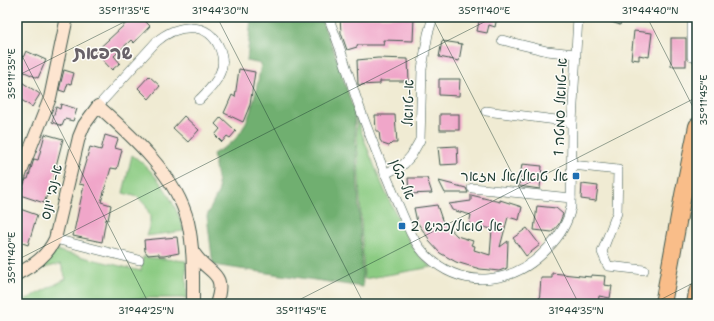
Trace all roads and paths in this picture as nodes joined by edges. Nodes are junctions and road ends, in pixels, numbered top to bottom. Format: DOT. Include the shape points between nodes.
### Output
graph roads {
  1 [pos="67,17"];
  2 [pos="328,17"];
  3 [pos="433,17"];
  4 [pos="578,17"];
  5 [pos="692,17"];
  6 [pos="502,40"];
  7 [pos="576,54"];
  8 [pos="692,57"];
  9 [pos="199,100"];
  10 [pos="98,106"];
  11 [pos="486,111"];
  12 [pos="572,122"];
  13 [pos="697,126"];
  14 [pos="572,165"];
  15 [pos="385,174"];
  16 [pos="697,178"];
  17 [pos="17,182"];
  18 [pos="472,188"];
  19 [pos="571,198"];
  20 [pos="55,239"];
  21 [pos="192,250"];
  22 [pos="139,260"];
  23 [pos="644,270"];
  24 [pos="211,272"];
  25 [pos="17,273"];
  26 [pos="193,279"];
  27 [pos="220,286"];
  28 [pos="697,292"];
  29 [pos="665,302"];
  30 [pos="193,304"];
  31 [pos="216,304"];
  32 [pos="226,304"];
  33 [pos="694,304"];
  1 -- 17 [label="street" via="50,98"];
  2 -- 15 [label="street, אל-בטן"];
  3 -- 15 [label="street, א-טוואל" via="422,69 420,140 404,164"];
  4 -- 7 [label="street, א-טוואל סמטה 1"];
  5 -- 8 [label="street"];
  6 -- 7 [label="street" via="547,51"];
  7 -- 12 [label="street, א-טוואל סמטה 1"];
  9 -- 10 [label="street, א-נבי יונס" via="220,73 222,54 212,36 205,31 185,28 164,35 156,42"];
  10 -- 20 [label="street, א-נבי יונס" via="79,136"];
  10 -- 21 [label="street" via="142,148 172,185 188,220"];
  11 -- 12 [label="street"];
  12 -- 14 [label="street, א-טוואל סמטה 1"];
  13 -- 29 [label="highway"];
  14 -- 19 [label="street, א-טוואל סמטה 1"];
  14 -- 23 [label="street" via="618,170 617,213 602,252 608,266"];
  15 -- 19 [label="street, אל-בטן" via="413,237 426,256 446,270 474,279 485,280 514,274 541,256 562,232 569,216"];
  16 -- 29 [label="highway"];
  18 -- 19 [label="street"];
  20 -- 22 [label="street"];
  20 -- 25 [label="street, א-נבי יונס" via="43,257"];
  21 -- 24 [label="street"];
  21 -- 26 [label="street"];
  24 -- 26 [label="street" via="201,273"];
  24 -- 27 [label="street" via="217,277"];
  26 -- 30 [label="street"];
  27 -- 31 [label="street"];
  27 -- 32 [label="street"];
  28 -- 33 [label="highway"];
}
